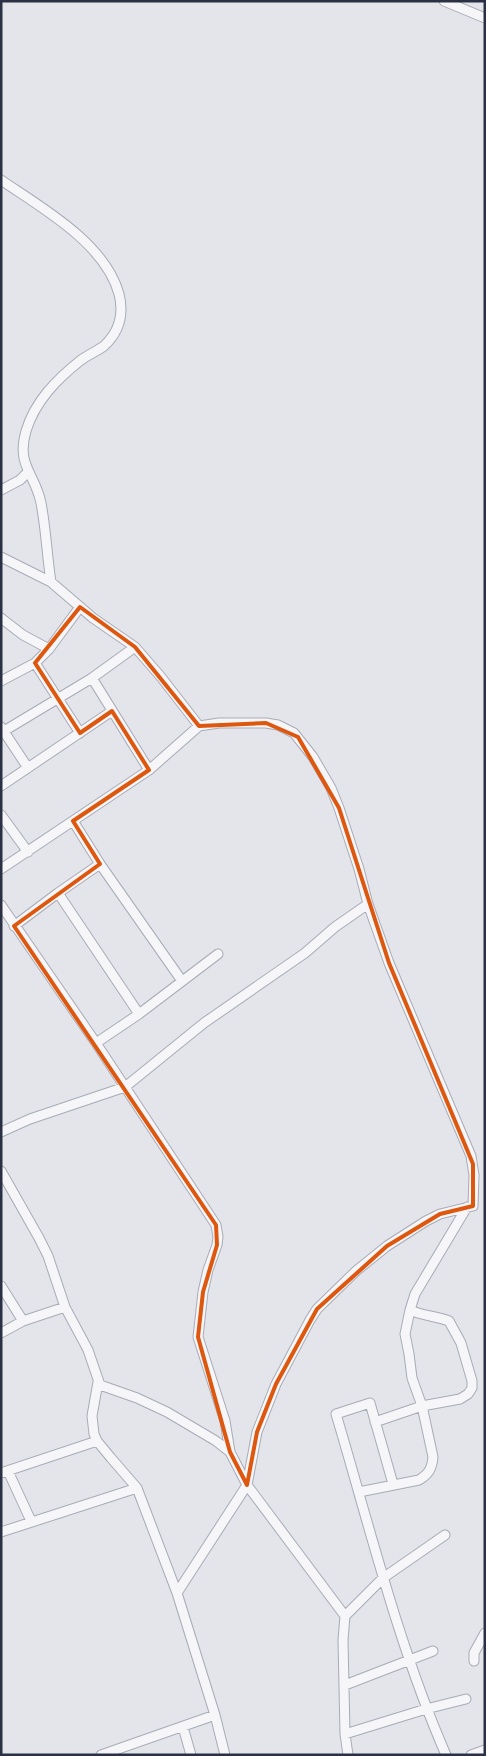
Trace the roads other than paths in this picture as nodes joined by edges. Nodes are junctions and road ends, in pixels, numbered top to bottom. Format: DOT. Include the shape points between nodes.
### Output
graph roads {
  1 [pos="444,1"];
  2 [pos="485,18"];
  3 [pos="1,180"];
  4 [pos="28,472"];
  5 [pos="1,490"];
  6 [pos="1,557"];
  7 [pos="51,582"];
  8 [pos="80,607"];
  9 [pos="1,618"];
  10 [pos="135,647"];
  11 [pos="48,649"];
  12 [pos="35,663"];
  13 [pos="92,678"];
  14 [pos="1,681"];
  15 [pos="60,699"];
  16 [pos="112,712"];
  17 [pos="199,726"];
  18 [pos="3,729"];
  19 [pos="80,733"];
  20 [pos="28,768"];
  21 [pos="149,770"];
  22 [pos="1,786"];
  23 [pos="1,815"];
  24 [pos="72,821"];
  25 [pos="28,852"];
  26 [pos="100,864"];
  27 [pos="1,869"];
  28 [pos="58,893"];
  29 [pos="368,904"];
  30 [pos="1,905"];
  31 [pos="14,926"];
  32 [pos="218,954"];
  33 [pos="182,981"];
  34 [pos="139,1014"];
  35 [pos="96,1043"];
  36 [pos="125,1087"];
  37 [pos="1,1132"];
  38 [pos="1,1171"];
  39 [pos="468,1207"];
  40 [pos="1,1286"];
  41 [pos="66,1307"];
  42 [pos="410,1310"];
  43 [pos="23,1321"];
  44 [pos="1,1333"];
  45 [pos="98,1382"];
  46 [pos="422,1406"];
  47 [pos="375,1422"];
  48 [pos="97,1441"];
  49 [pos="230,1452"];
  50 [pos="5,1472"];
  51 [pos="393,1484"];
  52 [pos="246,1485"];
  53 [pos="137,1488"];
  54 [pos="359,1492"];
  55 [pos="31,1521"];
  56 [pos="1,1532"];
  57 [pos="445,1535"];
  58 [pos="383,1578"];
  59 [pos="177,1593"];
  60 [pos="345,1616"];
  61 [pos="485,1633"];
  62 [pos="433,1651"];
  63 [pos="409,1659"];
  64 [pos="474,1661"];
  65 [pos="345,1685"];
  66 [pos="466,1699"];
  67 [pos="426,1709"];
  68 [pos="215,1715"];
  69 [pos="183,1727"];
  70 [pos="345,1734"];
  71 [pos="485,1750"];
  72 [pos="101,1755"];
  73 [pos="191,1755"];
  74 [pos="225,1755"];
  75 [pos="348,1755"];
  76 [pos="446,1755"];
  77 [pos="472,1755"];
  1 -- 2 [label="street"];
  3 -- 4 [label="street" via="53,215 90,247 110,273 122,308 119,323 108,341 62,377 42,398 32,415 23,454"];
  4 -- 5 [label="street"];
  4 -- 7 [label="street" via="41,500"];
  6 -- 7 [label="street"];
  7 -- 8 [label="street"];
  8 -- 10 [label="street"];
  8 -- 11 [label="street"];
  9 -- 11 [label="street"];
  10 -- 13 [label="street"];
  10 -- 17 [label="street"];
  11 -- 12 [label="street"];
  12 -- 14 [label="street"];
  12 -- 15 [label="street"];
  13 -- 15 [label="street"];
  13 -- 16 [label="street"];
  15 -- 18 [label="street"];
  15 -- 19 [label="street"];
  16 -- 19 [label="street"];
  16 -- 21 [label="street"];
  17 -- 21 [label="street"];
  17 -- 29 [label="street" via="266,723 289,730 298,737 313,757 336,801"];
  18 -- 20 [label="street"];
  19 -- 20 [label="street"];
  20 -- 22 [label="street"];
  21 -- 24 [label="street"];
  23 -- 25 [label="street"];
  24 -- 25 [label="street"];
  24 -- 26 [label="street"];
  25 -- 27 [label="street"];
  26 -- 28 [label="street"];
  26 -- 33 [label="street"];
  28 -- 31 [label="street"];
  28 -- 34 [label="street"];
  29 -- 36 [label="street" via="305,953 204,1023"];
  29 -- 39 [label="street" via="389,963 473,1164 473,1206"];
  30 -- 31 [label="street"];
  31 -- 35 [label="street"];
  32 -- 33 [label="street"];
  33 -- 34 [label="street"];
  34 -- 35 [label="street"];
  35 -- 36 [label="street"];
  36 -- 37 [label="street"];
  36 -- 49 [label="street" via="216,1225 217,1245 208,1270 198,1337 225,1421"];
  38 -- 41 [label="street" via="48,1256"];
  39 -- 42 [label="street" via="418,1289"];
  39 -- 52 [label="street" via="433,1217 387,1246 318,1309 273,1392 257,1432"];
  40 -- 43 [label="street"];
  41 -- 43 [label="street"];
  41 -- 45 [label="street" via="88,1350"];
  42 -- 46 [label="street" via="405,1334 412,1378"];
  42 -- 46 [label="street" via="450,1320 461,1343 472,1381 468,1394 460,1399"];
  43 -- 44 [label="street"];
  45 -- 48 [label="street" via="92,1416"];
  45 -- 49 [label="street" via="103,1387 167,1412"];
  46 -- 47 [label="street"];
  46 -- 51 [label="street" via="432,1465 426,1476 419,1480"];
  47 -- 51 [label="street"];
  47 -- 54 [label="street" via="370,1403 336,1414"];
  48 -- 50 [label="street"];
  48 -- 53 [label="street"];
  49 -- 52 [label="street"];
  50 -- 55 [label="street"];
  51 -- 54 [label="street"];
  52 -- 59 [label="street"];
  52 -- 60 [label="street"];
  53 -- 55 [label="street"];
  53 -- 59 [label="street"];
  54 -- 58 [label="street"];
  55 -- 56 [label="street"];
  57 -- 58 [label="street"];
  58 -- 60 [label="street"];
  58 -- 63 [label="street"];
  59 -- 68 [label="street"];
  60 -- 65 [label="street" via="342,1640"];
  61 -- 64 [label="street" via="474,1652"];
  62 -- 63 [label="street"];
  63 -- 65 [label="street"];
  63 -- 67 [label="street"];
  65 -- 70 [label="street"];
  66 -- 67 [label="street"];
  67 -- 70 [label="street"];
  67 -- 76 [label="street"];
  68 -- 69 [label="street"];
  68 -- 74 [label="street"];
  69 -- 72 [label="street"];
  69 -- 73 [label="street"];
  70 -- 75 [label="street"];
  71 -- 77 [label="street"];
}
